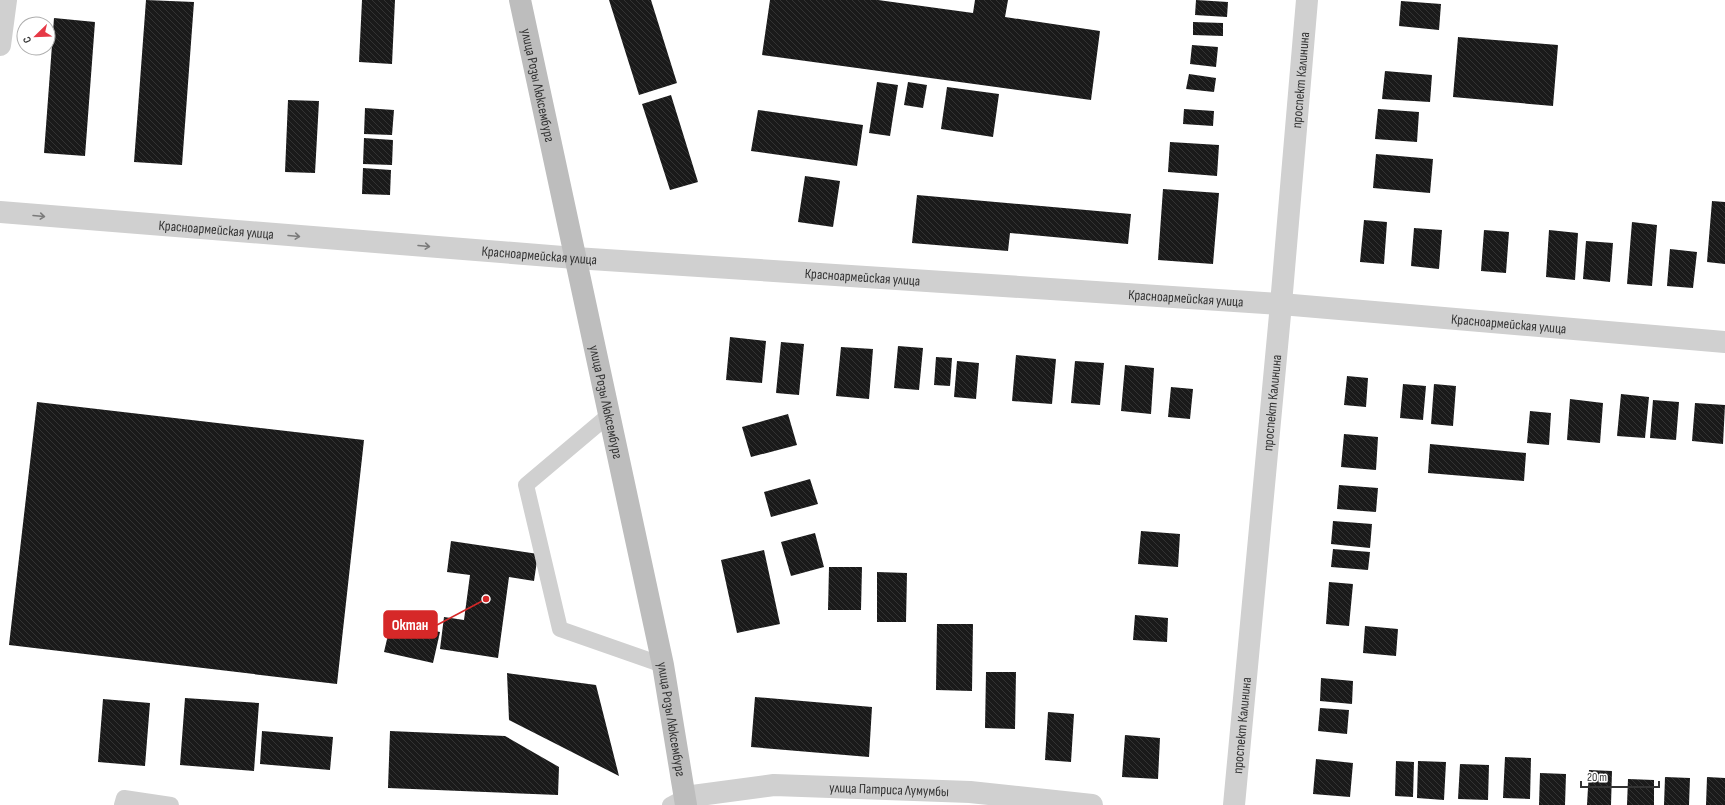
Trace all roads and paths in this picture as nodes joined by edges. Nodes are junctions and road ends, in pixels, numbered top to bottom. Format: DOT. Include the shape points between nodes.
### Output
graph roads {
  1 [pos="6,0"];
  2 [pos="520,0"];
  3 [pos="1307,0"];
  4 [pos="0,45"];
  5 [pos="0,212"];
  6 [pos="574,258"];
  7 [pos="1281,304"];
  8 [pos="1725,342"];
  9 [pos="609,415"];
  10 [pos="663,665"];
  11 [pos="681,802"];
  12 [pos="122,805"];
  13 [pos="171,805"];
  14 [pos="1092,805"];
  15 [pos="1234,805"];
  1 -- 4 [label="street"];
  2 -- 6 [label="main road, улица Розы Люксембург"];
  3 -- 7 [label="street, проспект Калинина"];
  5 -- 6 [label="street, Красноармейская улица, one-way"];
  6 -- 7 [label="street, Красноармейская улица"];
  6 -- 9 [label="main road, улица Розы Люксембург"];
  7 -- 8 [label="street, Красноармейская улица"];
  7 -- 15 [label="street, проспект Калинина"];
  9 -- 10 [label="main road, улица Розы Люксембург"];
  9 -- 10 [label="lane" via="526,485 560,629"];
  10 -- 11 [label="main road, улица Розы Люксембург"];
  11 -- 14 [label="street, улица Патриса Лумумбы" via="774,785 970,792"];
  12 -- 13 [label="lane" via="124,798"];
}
